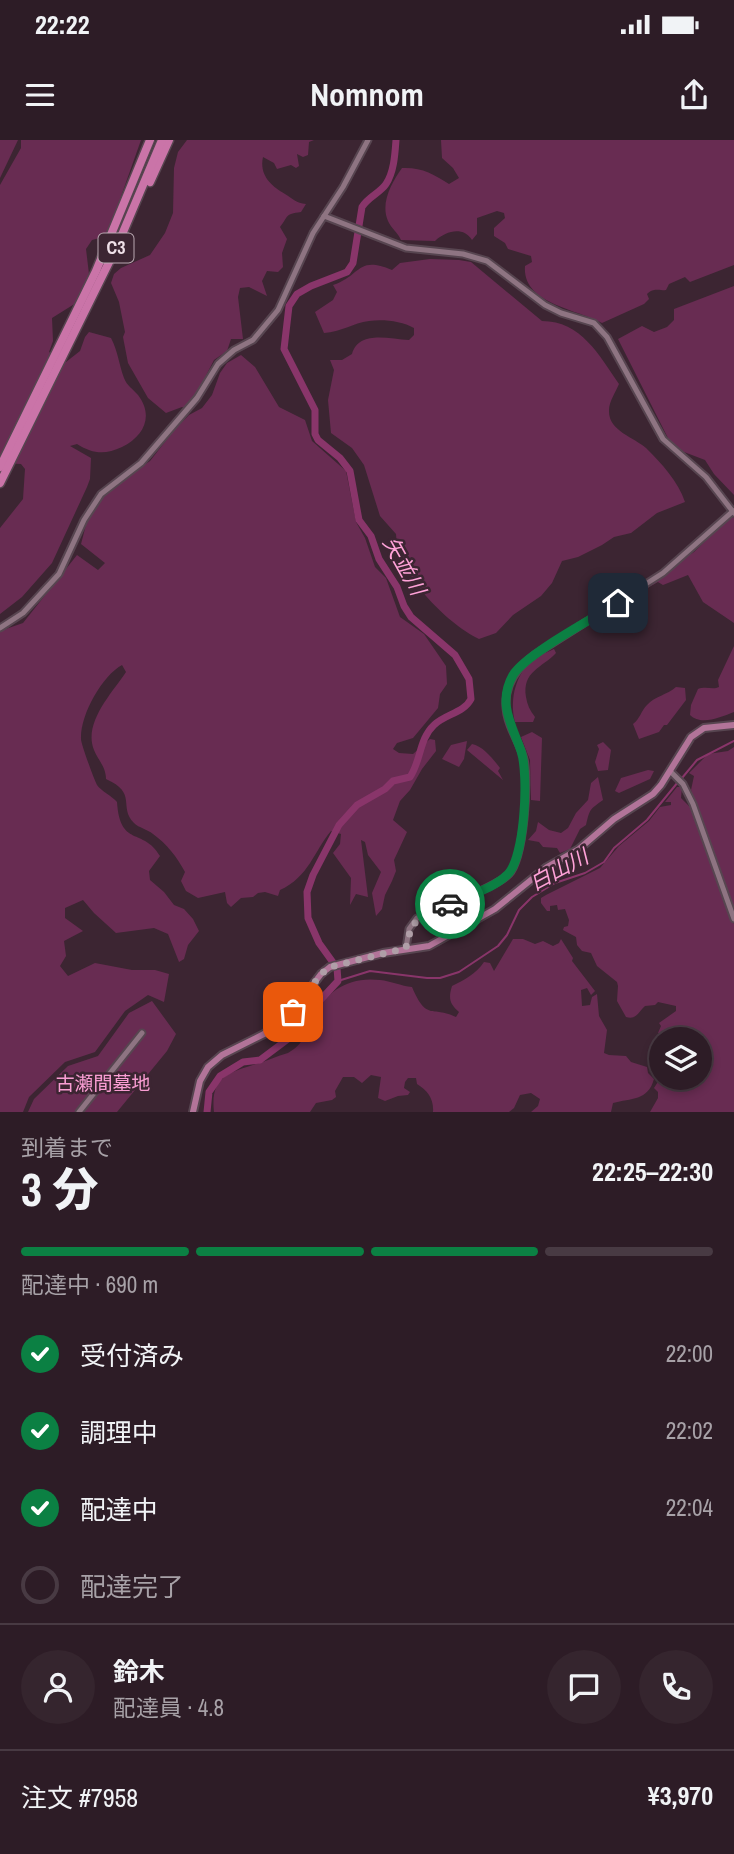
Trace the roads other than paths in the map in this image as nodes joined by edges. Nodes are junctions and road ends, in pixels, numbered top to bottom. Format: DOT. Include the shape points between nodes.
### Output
graph roads {
  1 [pos="148,140"];
  2 [pos="162,140"];
  3 [pos="169,140"];
  4 [pos="368,140"];
  5 [pos="324,216"];
  6 [pos="118,244"];
  7 [pos="61,351"];
  8 [pos="0,467"];
  9 [pos="0,483"];
  10 [pos="733,512"];
  11 [pos="0,628"];
  12 [pos="734,725"];
  13 [pos="672,774"];
  14 [pos="734,919"];
  15 [pos="406,948"];
  16 [pos="142,1033"];
  17 [pos="79,1112"];
  18 [pos="193,1112"];
  1 -- 7 [label="highway, C3"];
  2 -- 6 [label="highway, C3"];
  3 -- 6 [label="highway"];
  4 -- 5 [label="street"];
  5 -- 10 [label="street" via="406,248 487,261 545,305 599,327 663,439 706,477"];
  5 -- 11 [label="street" via="278,310 253,340 218,365 197,398 141,463 101,494 59,574 23,613"];
  6 -- 7 [label="highway, C3"];
  7 -- 8 [label="highway, C3"];
  7 -- 9 [label="highway, C3"];
  10 -- 15 [label="street" via="663,573 534,655 515,672 506,710 526,774 517,862 505,877 417,918 409,929"];
  12 -- 13 [label="main road" via="705,729 691,737"];
  13 -- 14 [label="street" via="683,785 697,815"];
  13 -- 15 [label="main road" via="653,794 547,867 505,903 429,946"];
  15 -- 18 [label="main road" via="330,967 293,1012 208,1067"];
  16 -- 17 [label="street"];
}
